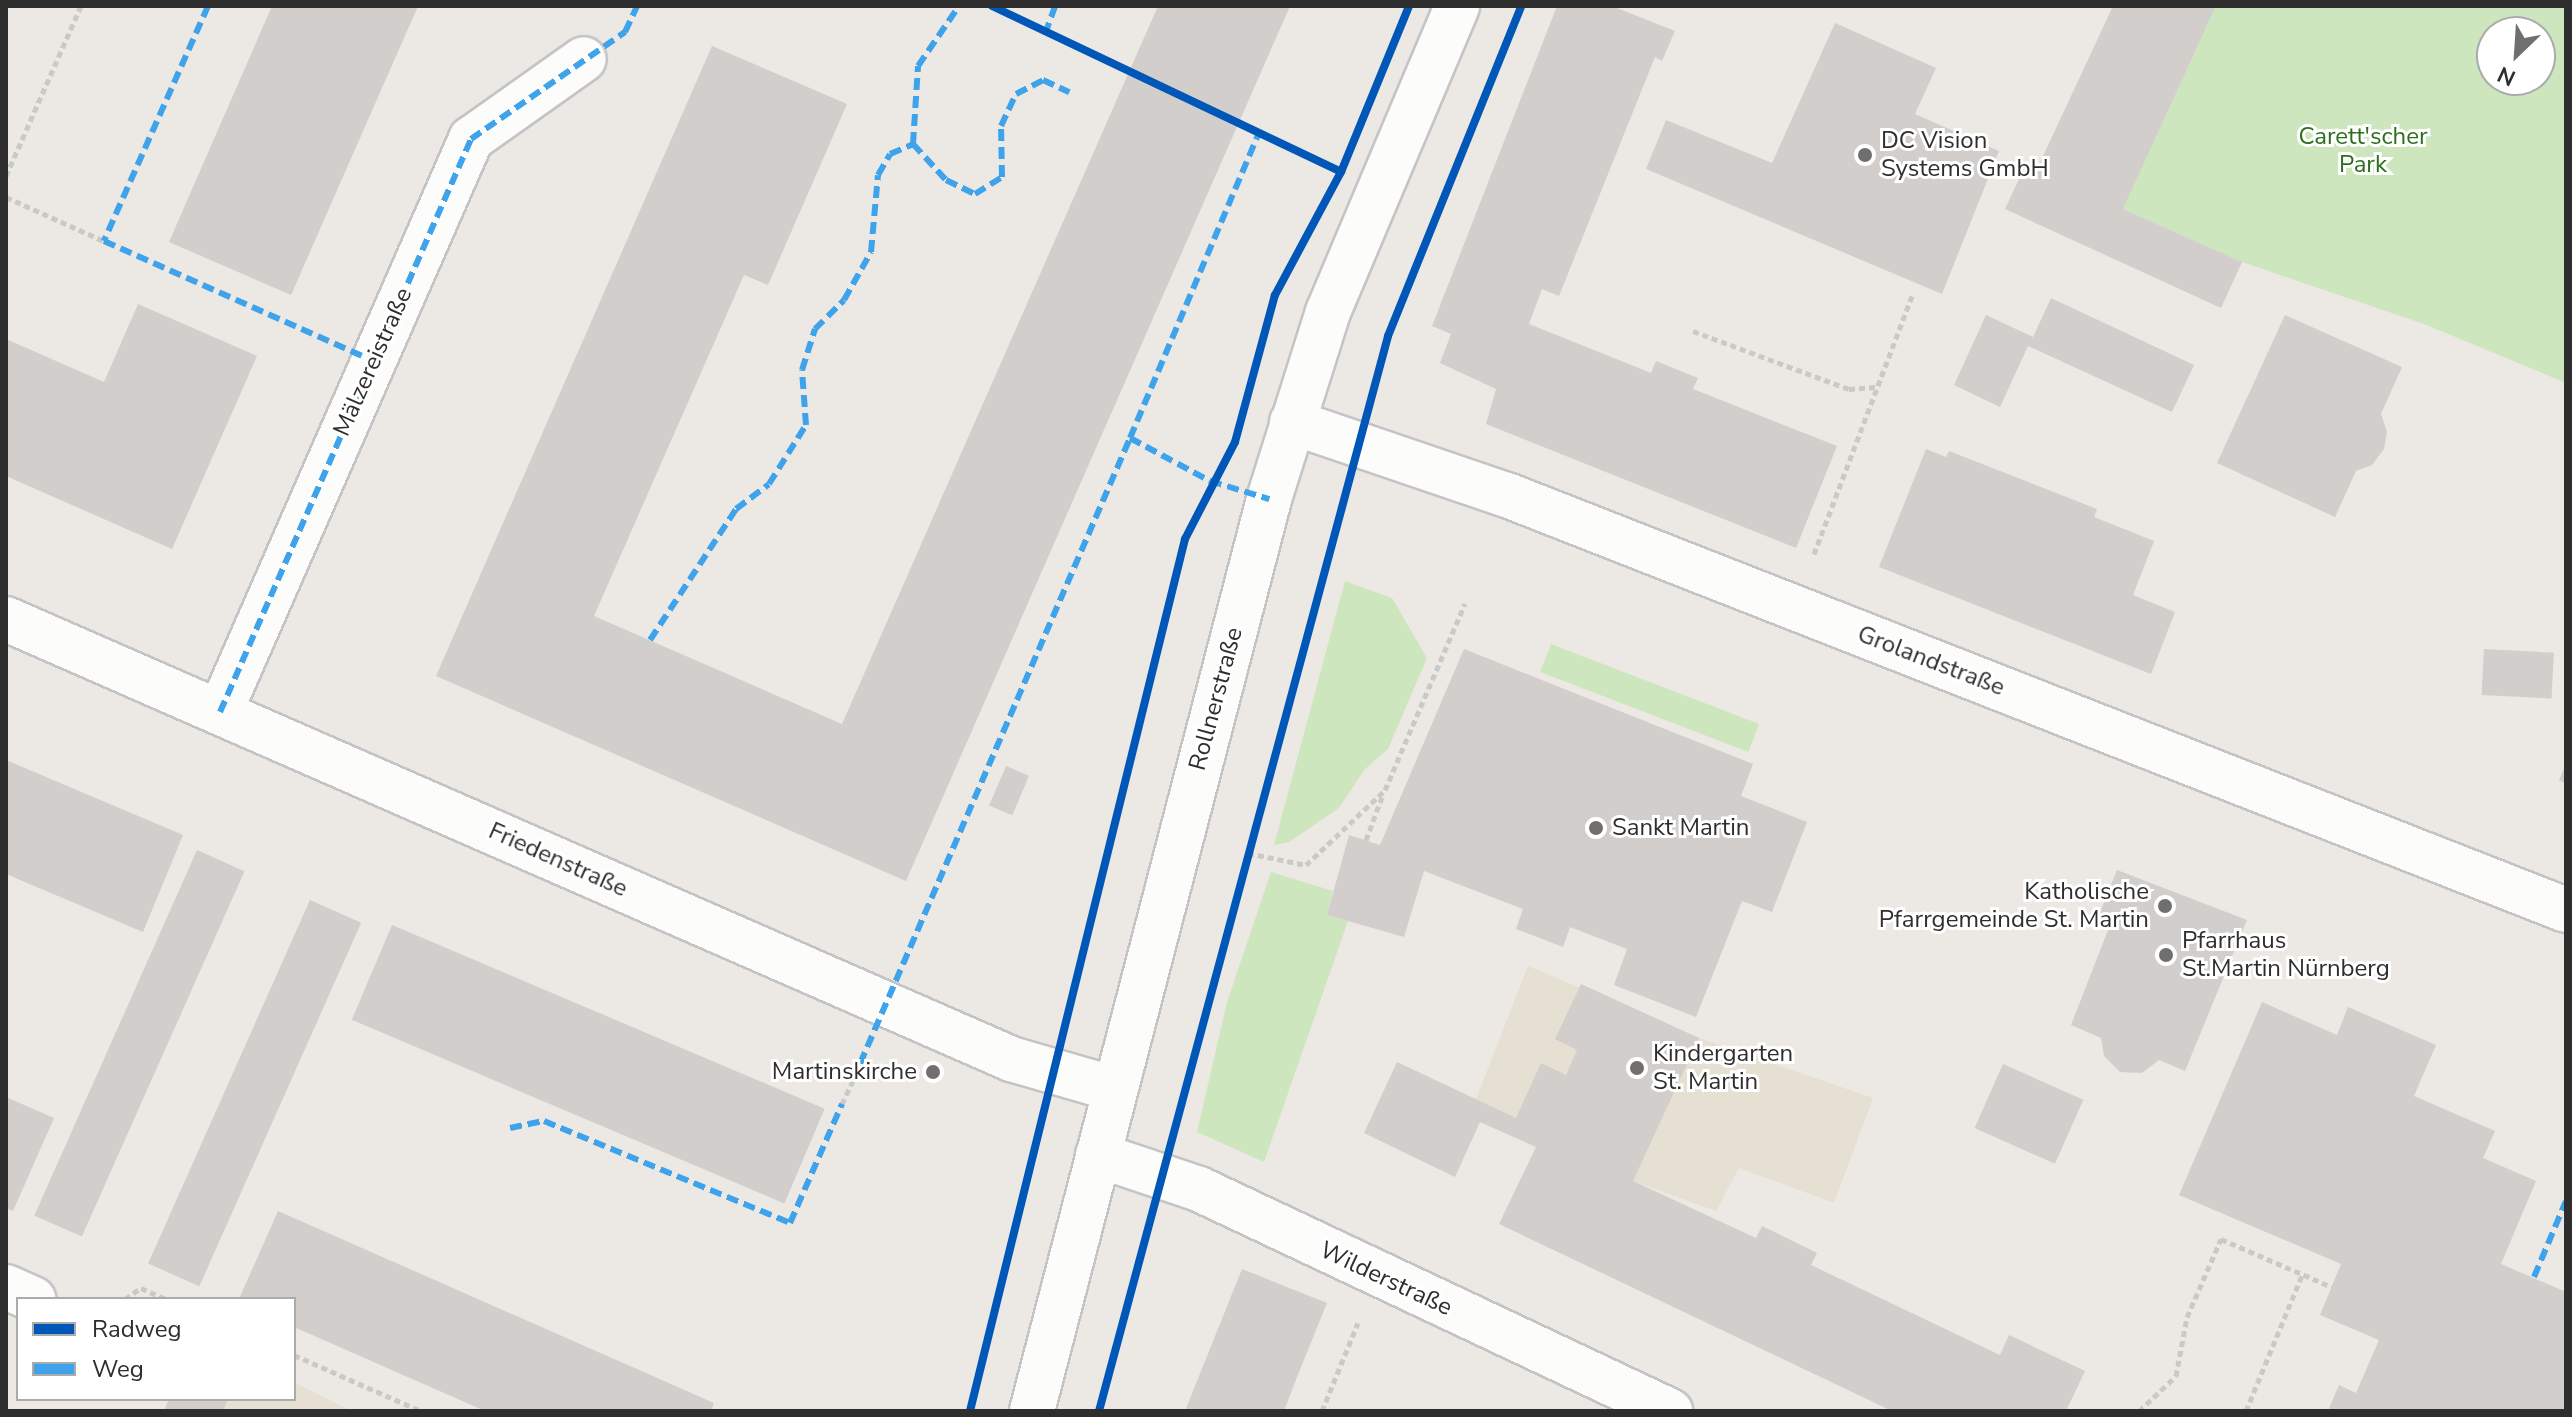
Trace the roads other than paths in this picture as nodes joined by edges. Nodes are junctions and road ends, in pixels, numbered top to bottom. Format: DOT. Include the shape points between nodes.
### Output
graph roads {
  1 [pos="1457,6"];
  2 [pos="584,59"];
  3 [pos="1292,422"];
  4 [pos="6,619"];
  5 [pos="220,712"];
  6 [pos="2566,910"];
  7 [pos="1115,1089"];
  8 [pos="1098,1155"];
  9 [pos="6,1287"];
  10 [pos="28,1297"];
  11 [pos="1032,1411"];
  12 [pos="1670,1411"];
  1 -- 3 [label="street, Rollnerstraße" via="1328,312"];
  2 -- 5 [label="street, Mälzereistraße" via="471,139"];
  3 -- 6 [label="street, Grolandstraße" via="1494,490"];
  3 -- 7 [label="street, Rollnerstraße"];
  4 -- 5 [label="street, Friedenstraße"];
  5 -- 7 [label="street, Friedenstraße" via="1011,1059"];
  7 -- 8 [label="street, Rollnerstraße"];
  8 -- 11 [label="street, Rollnerstraße"];
  8 -- 12 [label="street, Wilderstraße" via="1199,1189"];
  9 -- 10 [label="street"];
}
